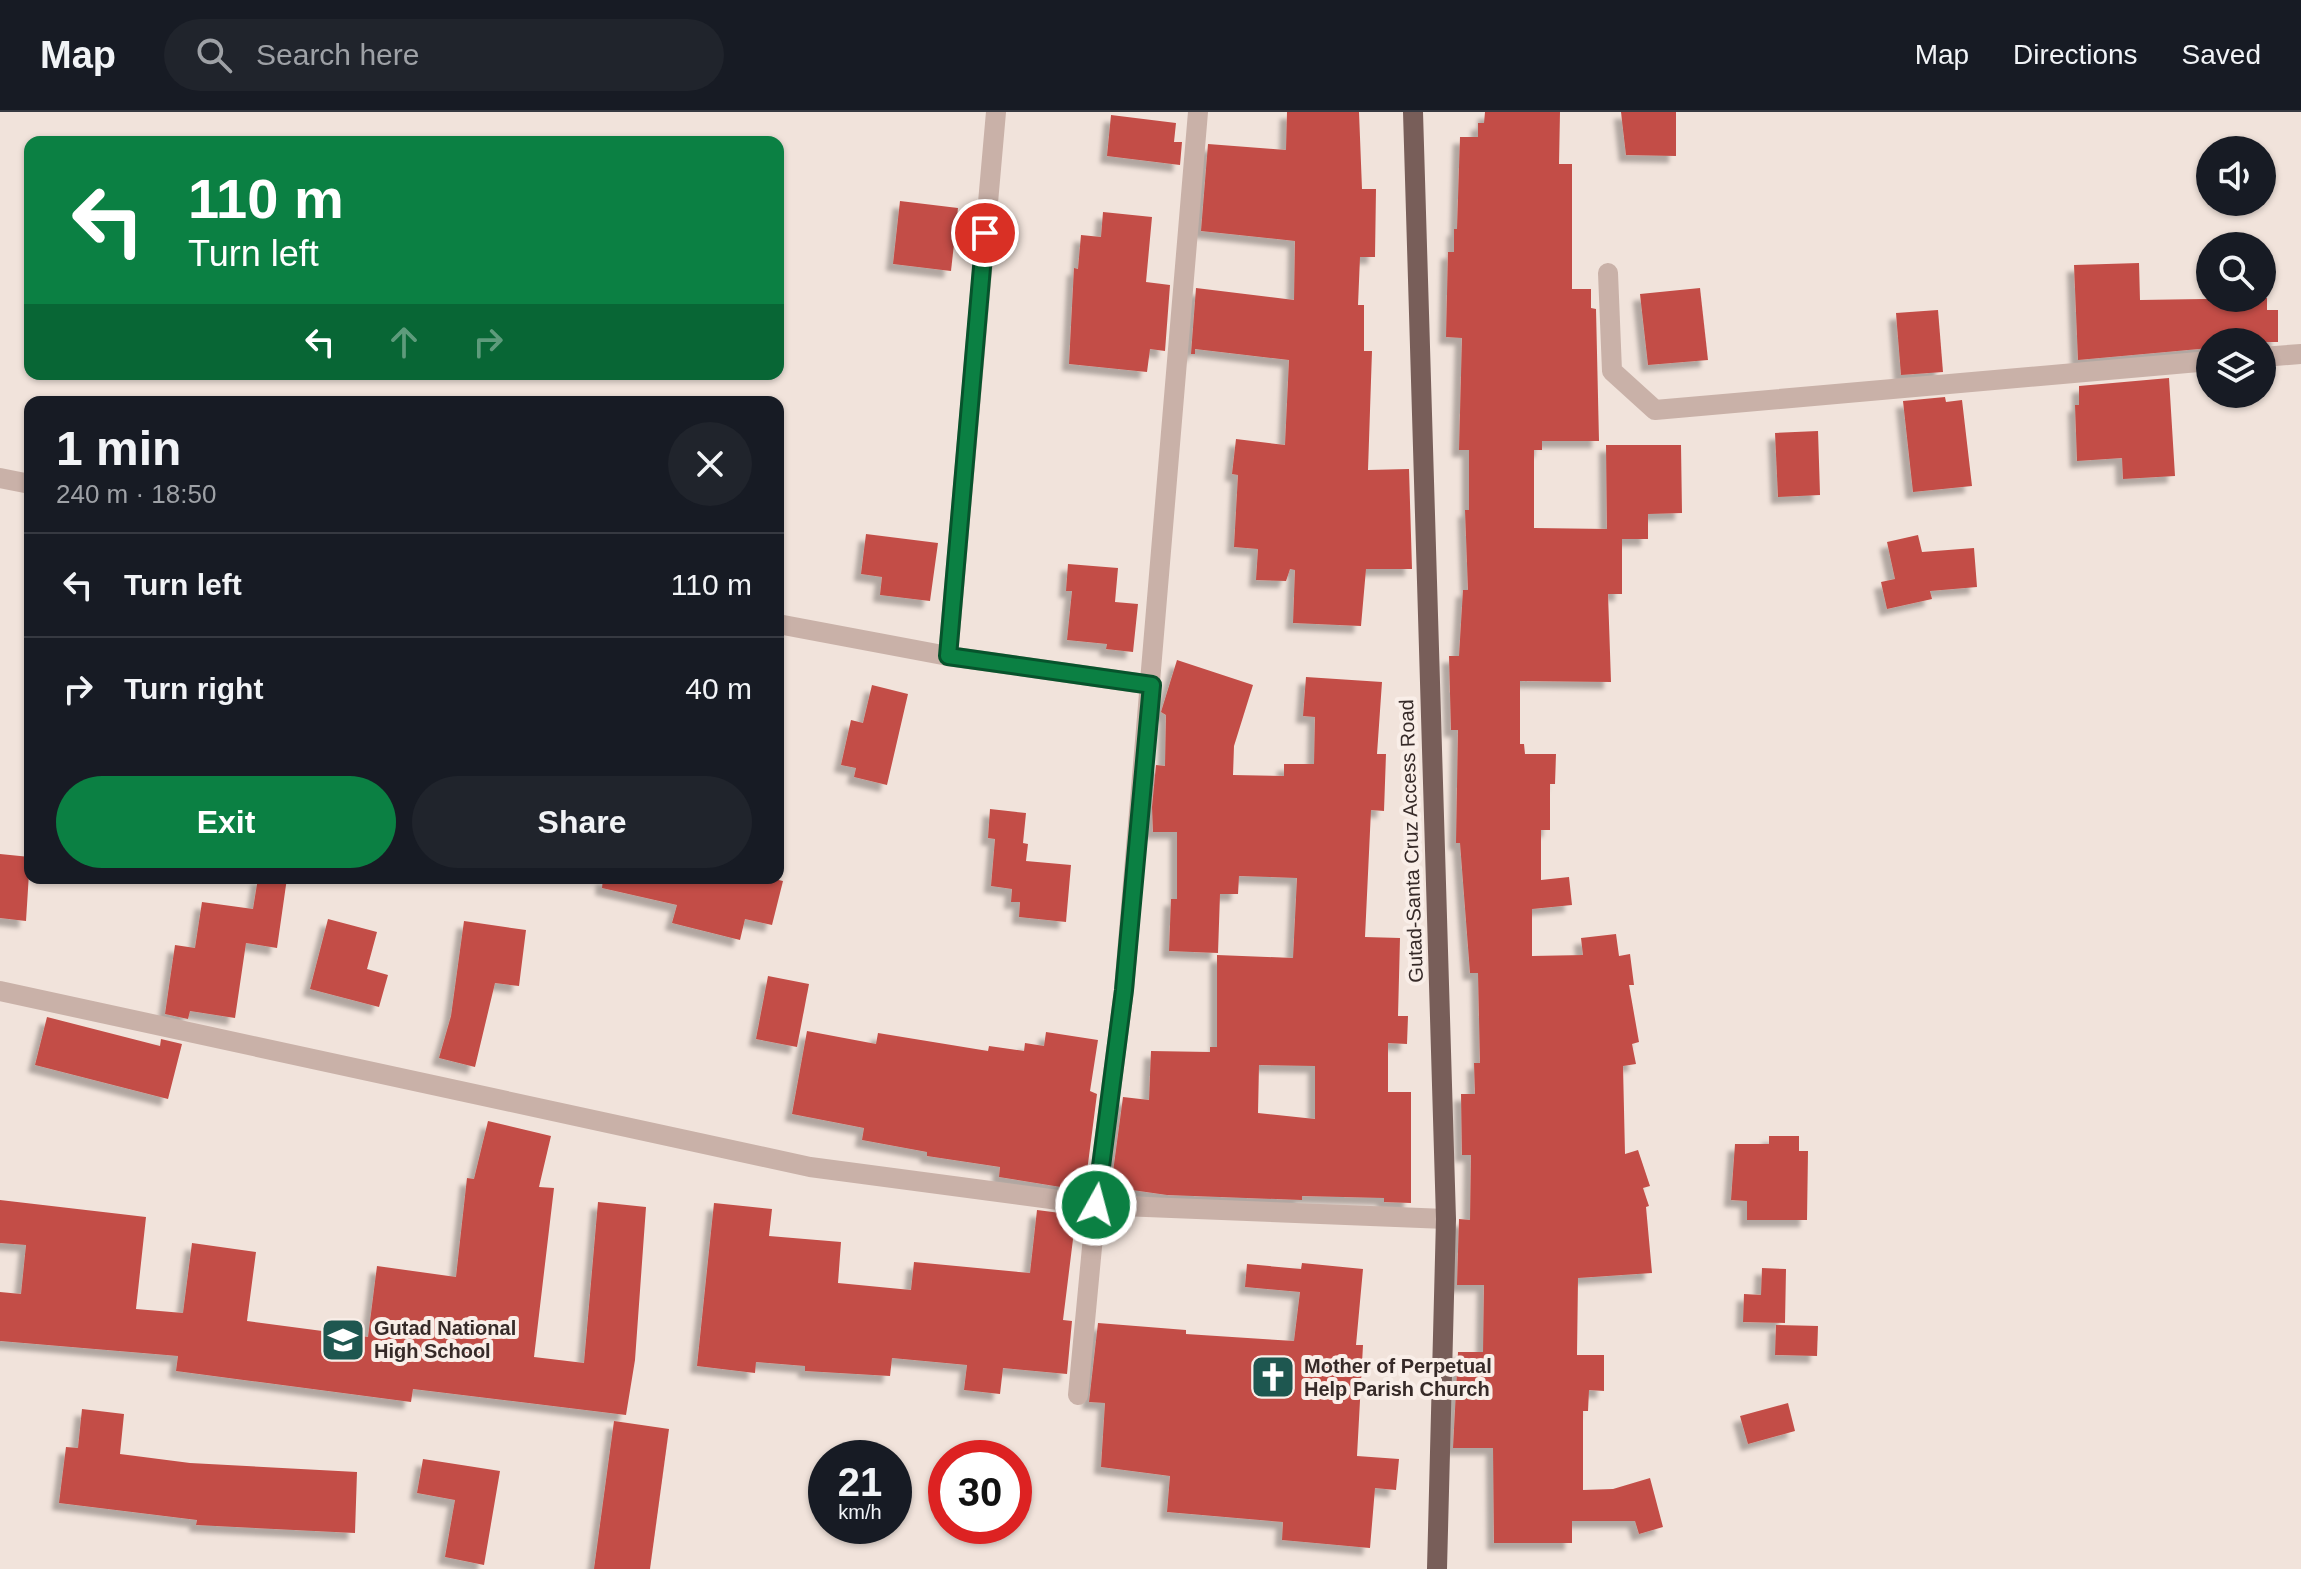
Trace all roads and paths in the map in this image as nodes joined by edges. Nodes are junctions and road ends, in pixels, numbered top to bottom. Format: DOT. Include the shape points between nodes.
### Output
graph roads {
  1 [pos="996,112"];
  2 [pos="1198,112"];
  3 [pos="1413,112"];
  4 [pos="1608,273"];
  5 [pos="2301,354"];
  6 [pos="2276,356"];
  7 [pos="2196,362"];
  8 [pos="0,478"];
  9 [pos="24,483"];
  10 [pos="784,625"];
  11 [pos="948,656"];
  12 [pos="1152,685"];
  13 [pos="0,991"];
  14 [pos="1096,1205"];
  15 [pos="1446,1219"];
  16 [pos="1078,1395"];
  17 [pos="1437,1569"];
  1 -- 11 [label="street"];
  2 -- 12 [label="street"];
  3 -- 15 [label="main road, Gutad-Santa Cruz Access Road"];
  4 -- 7 [label="street" via="1612,371 1655,410"];
  5 -- 6 [label="street"];
  8 -- 9 [label="street"];
  10 -- 11 [label="street"];
  11 -- 12 [label="street"];
  12 -- 14 [label="street" via="1124,990"];
  13 -- 14 [label="street" via="810,1167"];
  14 -- 15 [label="street"];
  14 -- 16 [label="street"];
  15 -- 17 [label="main road, Gutad-Santa Cruz Access Road"];
}
